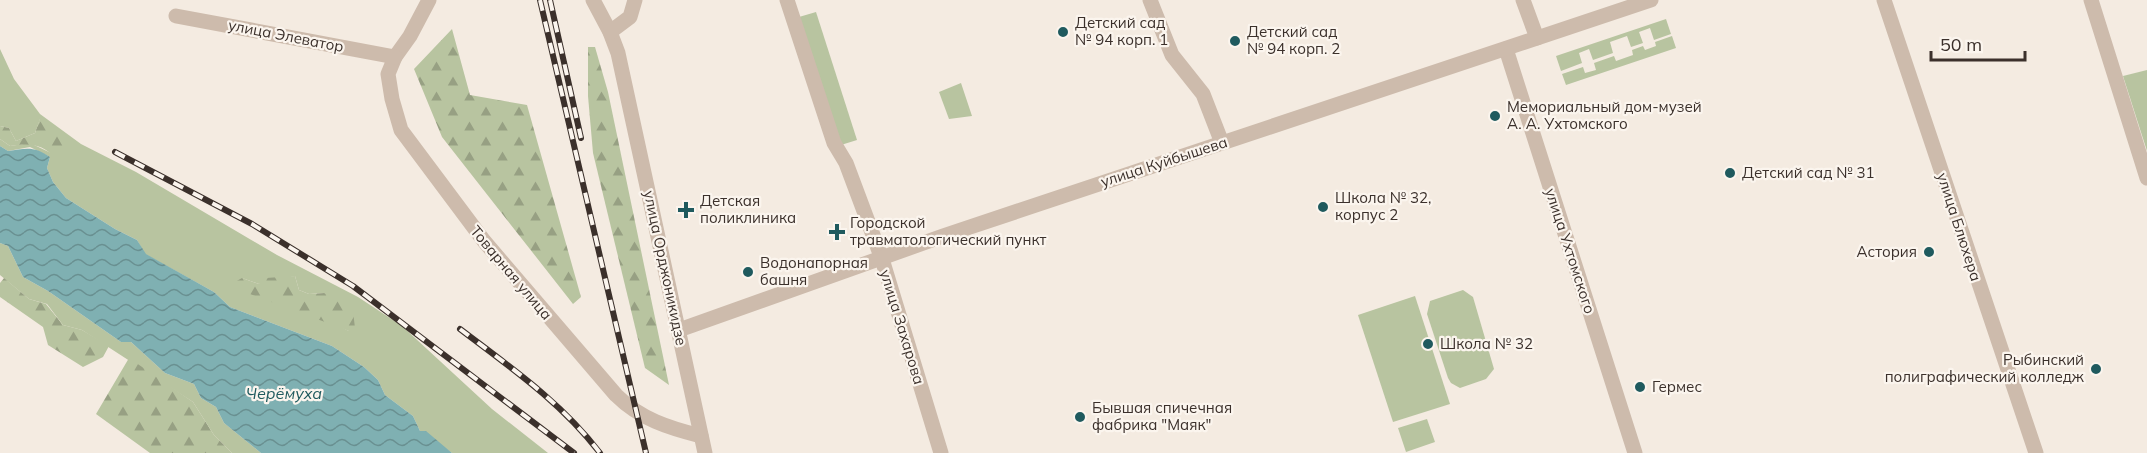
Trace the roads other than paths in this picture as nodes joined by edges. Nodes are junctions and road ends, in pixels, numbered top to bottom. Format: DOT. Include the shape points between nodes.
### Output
graph roads {
  1 [pos="429,0"];
  2 [pos="593,0"];
  3 [pos="635,0"];
  4 [pos="787,0"];
  5 [pos="1150,0"];
  6 [pos="1523,0"];
  7 [pos="1651,0"];
  8 [pos="1884,0"];
  9 [pos="2091,0"];
  10 [pos="176,16"];
  11 [pos="610,32"];
  12 [pos="1537,38"];
  13 [pos="1506,49"];
  14 [pos="395,57"];
  15 [pos="1222,143"];
  16 [pos="2147,178"];
  17 [pos="882,259"];
  18 [pos="679,330"];
  19 [pos="701,436"];
  20 [pos="705,453"];
  21 [pos="941,453"];
  22 [pos="1635,453"];
  23 [pos="2036,453"];
  1 -- 14 [label="street"];
  2 -- 11 [label="street, улица Орджоникидзе"];
  3 -- 11 [label="street" via="630,16"];
  4 -- 17 [label="street, улица Захарова" via="834,143 846,163"];
  5 -- 15 [label="street" via="1172,56 1203,94"];
  6 -- 12 [label="street"];
  7 -- 12 [label="street, улица Куйбышева"];
  8 -- 23 [label="street, улица Блюхера"];
  9 -- 16 [label="street"];
  10 -- 14 [label="street, улица Элеватор"];
  11 -- 18 [label="street, улица Орджоникидзе"];
  12 -- 13 [label="street, улица Куйбышева"];
  13 -- 15 [label="street, улица Куйбышева"];
  13 -- 22 [label="street, улица Ухтомского"];
  14 -- 19 [label="street, Товарная улица" via="388,74 401,130 484,241 627,406 673,429"];
  15 -- 17 [label="street, улица Куйбышева"];
  17 -- 18 [label="street, улица Куйбышева"];
  17 -- 21 [label="street, улица Захарова"];
  18 -- 19 [label="street, улица Орджоникидзе"];
  19 -- 20 [label="street, улица Орджоникидзе"];
}
